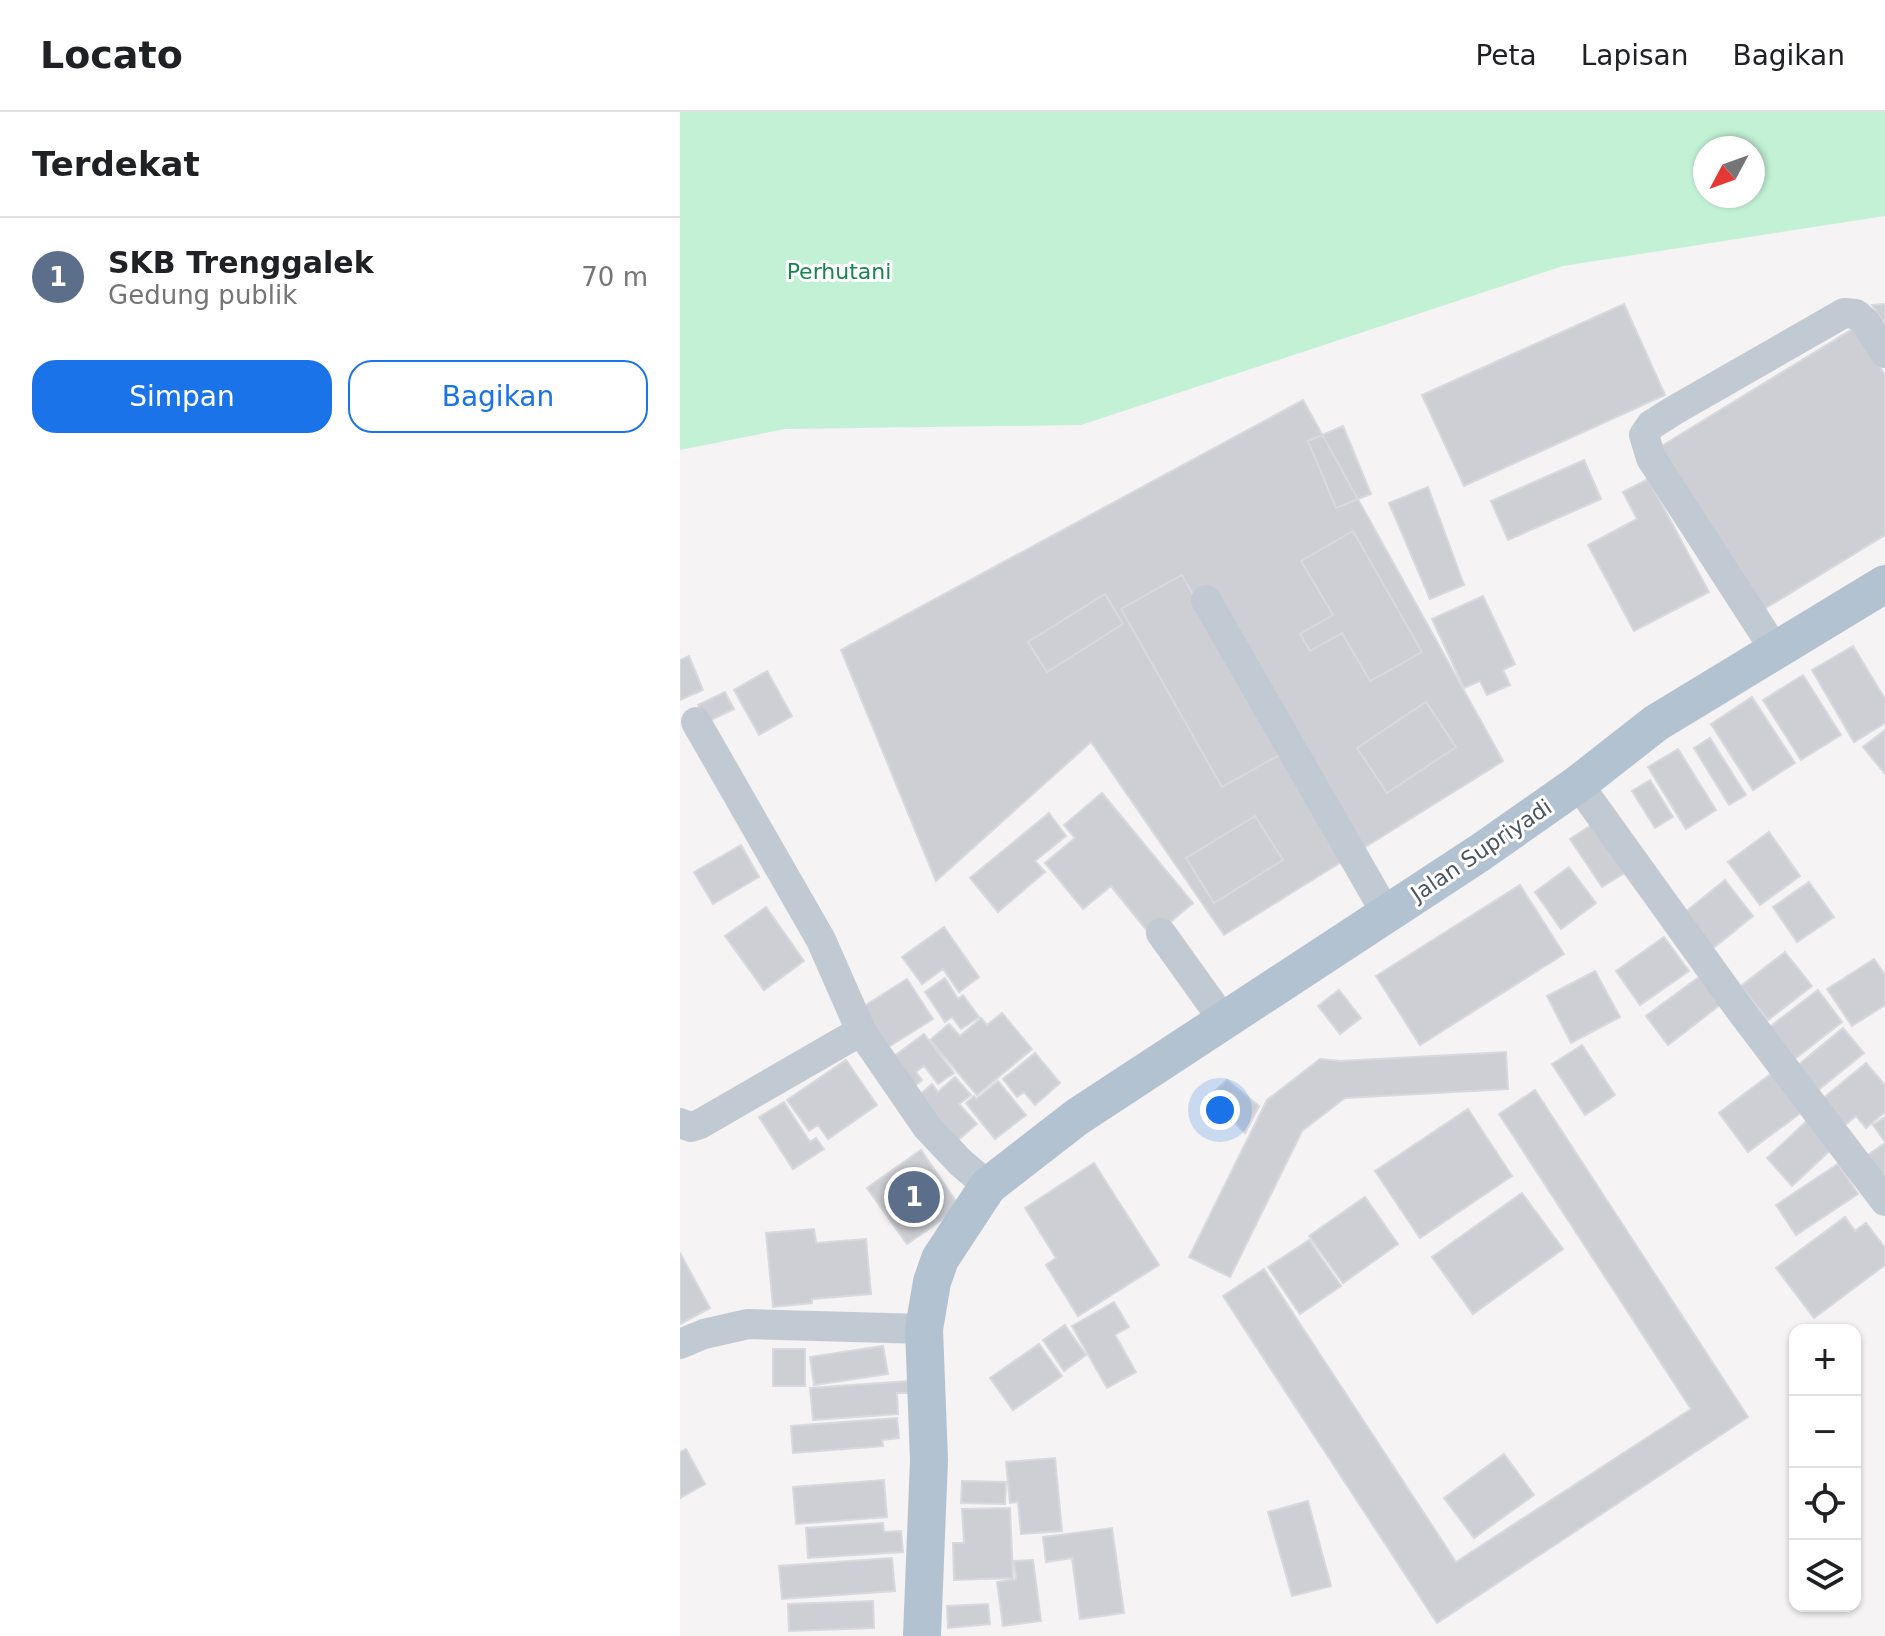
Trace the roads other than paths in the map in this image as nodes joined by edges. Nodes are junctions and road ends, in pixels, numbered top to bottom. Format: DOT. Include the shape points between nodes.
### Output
graph roads {
  1 [pos="1885,353"];
  2 [pos="1885,584"];
  3 [pos="1206,600"];
  4 [pos="1767,638"];
  5 [pos="696,722"];
  6 [pos="1578,784"];
  7 [pos="1384,910"];
  8 [pos="1161,933"];
  9 [pos="1218,1012"];
  10 [pos="861,1031"];
  11 [pos="680,1123"];
  12 [pos="988,1186"];
  13 [pos="1885,1201"];
  14 [pos="924,1329"];
  15 [pos="680,1344"];
  16 [pos="922,1636"];
  1 -- 4 [label="street" via="1866,323 1856,314 1844,313 1673,411 1644,435 1651,458"];
  2 -- 4 [label="main road, Jalan Supriyadi"];
  3 -- 7 [label="street"];
  4 -- 6 [label="main road, Jalan Supriyadi"];
  5 -- 10 [label="street" via="821,940"];
  6 -- 7 [label="main road, Jalan Supriyadi" via="1481,852"];
  6 -- 13 [label="street"];
  7 -- 9 [label="main road, Jalan Supriyadi"];
  8 -- 9 [label="street"];
  9 -- 12 [label="main road, Jalan Supriyadi"];
  10 -- 11 [label="street" via="700,1124"];
  10 -- 12 [label="street" via="927,1127"];
  12 -- 14 [label="main road, Jalan Supriyadi" via="940,1259"];
  14 -- 15 [label="street" via="748,1324"];
  14 -- 16 [label="main road, Jalan Supriyadi" via="929,1460"];
}
